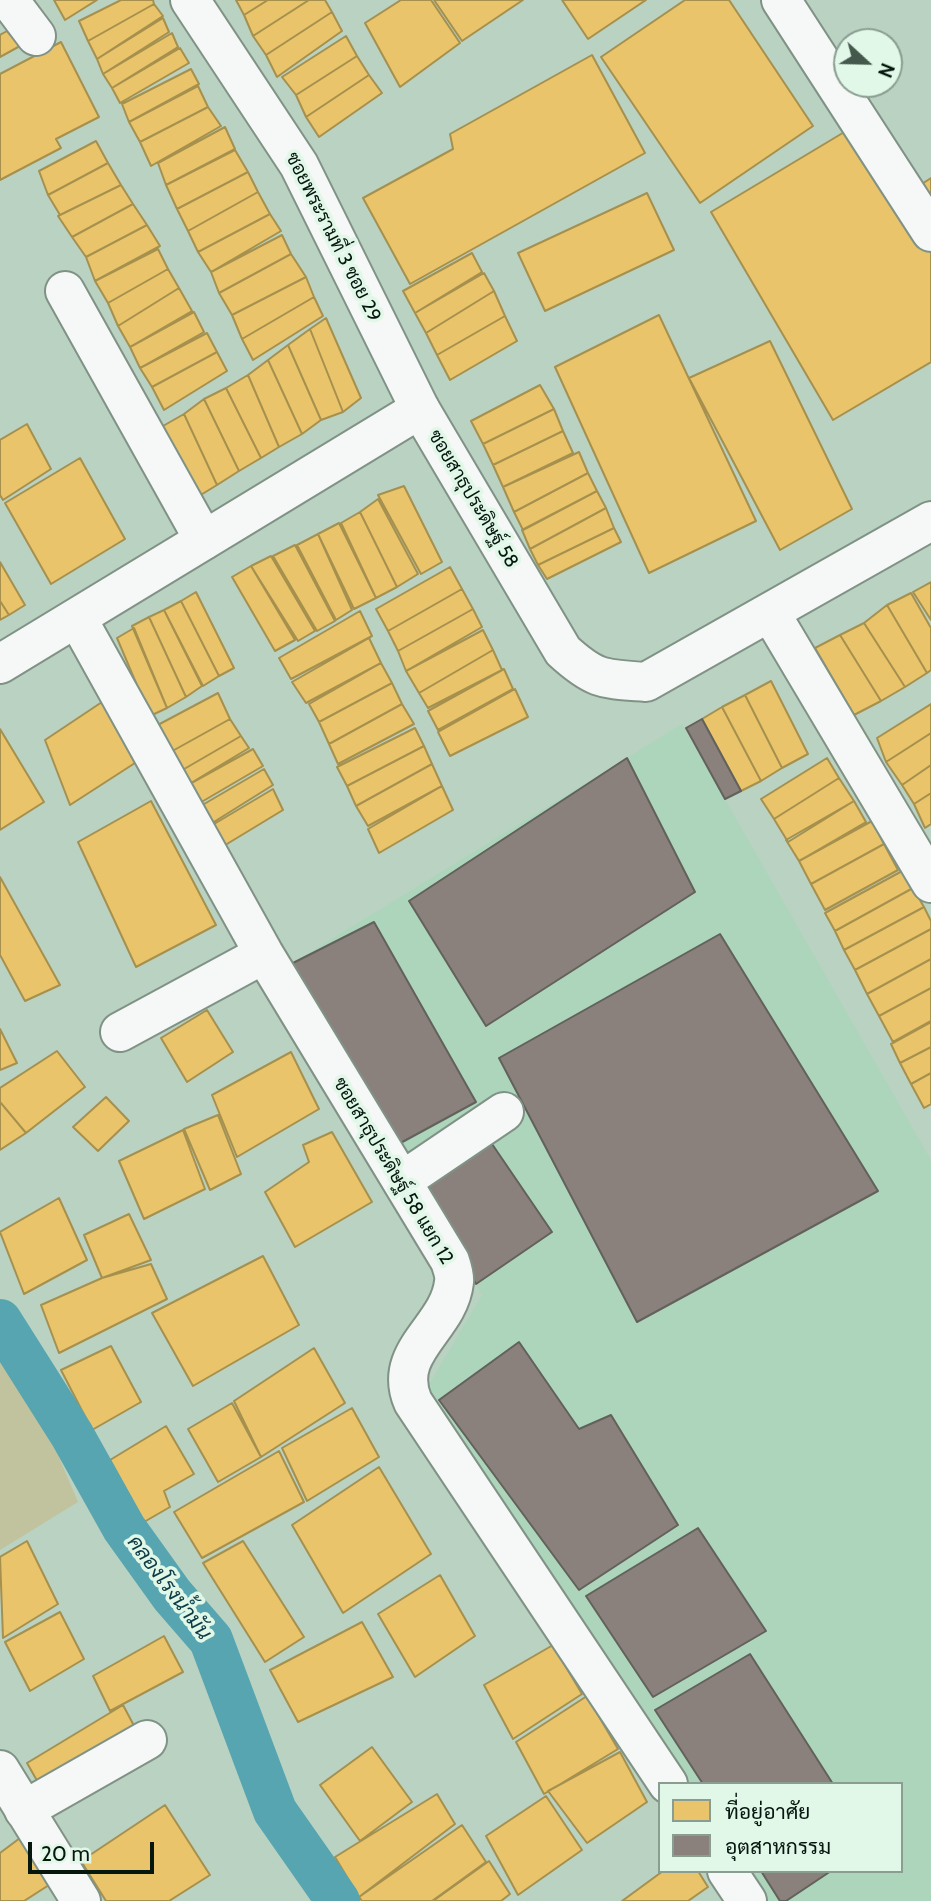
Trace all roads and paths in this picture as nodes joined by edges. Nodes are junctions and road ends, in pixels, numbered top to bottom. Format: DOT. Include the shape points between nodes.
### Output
graph roads {
  1 [pos="9,0"];
  2 [pos="190,0"];
  3 [pos="781,0"];
  4 [pos="36,36"];
  5 [pos="931,232"];
  6 [pos="65,291"];
  7 [pos="420,409"];
  8 [pos="931,521"];
  9 [pos="204,540"];
  10 [pos="771,614"];
  11 [pos="77,618"];
  12 [pos="0,664"];
  13 [pos="931,883"];
  14 [pos="264,954"];
  15 [pos="120,1032"];
  16 [pos="504,1112"];
  17 [pos="402,1181"];
  18 [pos="147,1740"];
  19 [pos="0,1770"];
  20 [pos="667,1782"];
  21 [pos="24,1810"];
  22 [pos="728,1873"];
  23 [pos="81,1901"];
  24 [pos="747,1901"];
  1 -- 4 [label="street"];
  2 -- 7 [label="street, ซอยพระรามที่ 3 ซอย 29" via="299,165"];
  3 -- 5 [label="street"];
  6 -- 9 [label="street"];
  7 -- 9 [label="street, ซอยสาธุประดิษฐ์ 58"];
  7 -- 10 [label="street, ซอยสาธุประดิษฐ์ 58" via="564,651 588,674 646,682"];
  8 -- 10 [label="street, ซอยสาธุประดิษฐ์ 58"];
  9 -- 11 [label="street, ซอยสาธุประดิษฐ์ 58"];
  10 -- 13 [label="street"];
  11 -- 12 [label="street, ซอยสาธุประดิษฐ์ 58"];
  11 -- 14 [label="street, ซอยสาธุประดิษฐ์ 58 แยก 12"];
  14 -- 15 [label="street"];
  14 -- 17 [label="street, ซอยสาธุประดิษฐ์ 58 แยก 12"];
  16 -- 17 [label="street"];
  17 -- 20 [label="street, ซอยสาธุประดิษฐ์ 58 แยก 12" via="450,1261 454,1282 442,1312 408,1367 406,1386 413,1402"];
  18 -- 21 [label="street"];
  19 -- 21 [label="street"];
  21 -- 23 [label="street"];
  22 -- 24 [label="street"];
}
